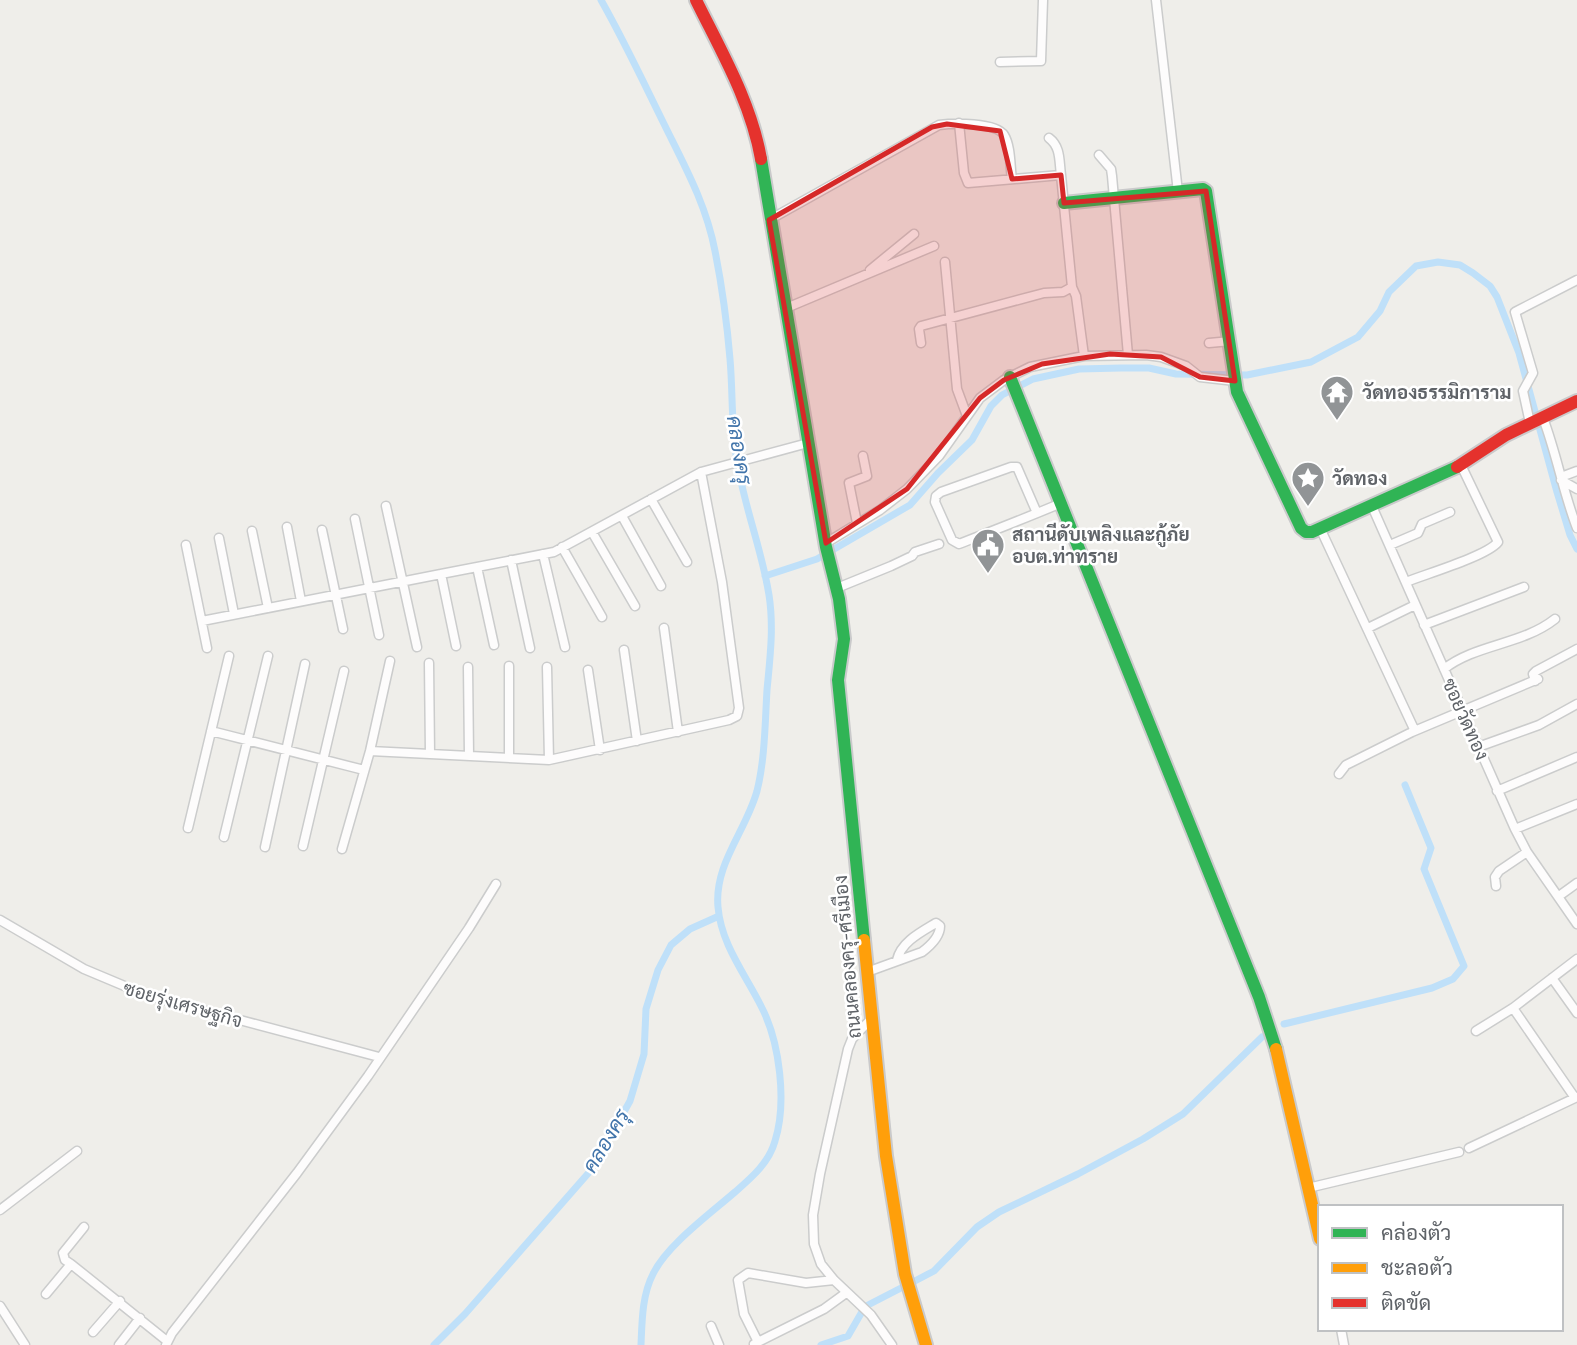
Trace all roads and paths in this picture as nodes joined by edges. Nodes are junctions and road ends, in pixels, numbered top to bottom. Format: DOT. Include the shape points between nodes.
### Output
graph roads {
  1 [pos="696,0"];
  2 [pos="1043,0"];
  3 [pos="1156,0"];
  4 [pos="1000,62"];
  5 [pos="959,123"];
  6 [pos="1049,138"];
  7 [pos="1099,155"];
  8 [pos="1060,175"];
  9 [pos="1012,179"];
  10 [pos="1178,192"];
  11 [pos="1115,197"];
  12 [pos="1063,203"];
  13 [pos="769,220"];
  14 [pos="914,234"];
  15 [pos="934,246"];
  16 [pos="945,262"];
  17 [pos="866,274"];
  18 [pos="1577,280"];
  19 [pos="1072,287"];
  20 [pos="784,309"];
  21 [pos="950,318"];
  22 [pos="1231,341"];
  23 [pos="920,343"];
  24 [pos="1209,343"];
  25 [pos="1128,355"];
  26 [pos="1084,356"];
  27 [pos="1234,377"];
  28 [pos="1012,383"];
  29 [pos="1577,401"];
  30 [pos="967,416"];
  31 [pos="1537,420"];
  32 [pos="808,443"];
  33 [pos="863,456"];
  34 [pos="1461,465"];
  35 [pos="1577,471"];
  36 [pos="701,472"];
  37 [pos="1561,479"];
  38 [pos="1577,489"];
  39 [pos="651,499"];
  40 [pos="1059,504"];
  41 [pos="1371,504"];
  42 [pos="386,506"];
  43 [pos="1450,512"];
  44 [pos="1037,513"];
  45 [pos="622,516"];
  46 [pos="355,519"];
  47 [pos="857,523"];
  48 [pos="287,527"];
  49 [pos="1321,528"];
  50 [pos="1577,528"];
  51 [pos="322,530"];
  52 [pos="252,531"];
  53 [pos="592,532"];
  54 [pos="219,538"];
  55 [pos="939,544"];
  56 [pos="186,545"];
  57 [pos="826,545"];
  58 [pos="1390,545"];
  59 [pos="562,547"];
  60 [pos="543,554"];
  61 [pos="511,561"];
  62 [pos="687,562"];
  63 [pos="477,568"];
  64 [pos="441,575"];
  65 [pos="403,581"];
  66 [pos="1406,582"];
  67 [pos="661,586"];
  68 [pos="1524,587"];
  69 [pos="369,588"];
  70 [pos="837,588"];
  71 [pos="336,595"];
  72 [pos="301,601"];
  73 [pos="1416,605"];
  74 [pos="635,606"];
  75 [pos="268,608"];
  76 [pos="234,614"];
  77 [pos="602,617"];
  78 [pos="1555,619"];
  79 [pos="202,621"];
  80 [pos="1424,625"];
  81 [pos="664,628"];
  82 [pos="1368,628"];
  83 [pos="343,629"];
  84 [pos="379,635"];
  85 [pos="494,645"];
  86 [pos="456,646"];
  87 [pos="417,647"];
  88 [pos="207,648"];
  89 [pos="530,648"];
  90 [pos="565,648"];
  91 [pos="1577,649"];
  92 [pos="624,650"];
  93 [pos="229,656"];
  94 [pos="268,656"];
  95 [pos="390,661"];
  96 [pos="429,663"];
  97 [pos="306,664"];
  98 [pos="509,666"];
  99 [pos="468,667"];
  100 [pos="547,667"];
  101 [pos="1444,669"];
  102 [pos="588,670"];
  103 [pos="344,671"];
  104 [pos="1577,704"];
  105 [pos="1462,711"];
  106 [pos="211,732"];
  107 [pos="678,732"];
  108 [pos="1412,732"];
  109 [pos="248,741"];
  110 [pos="637,741"];
  111 [pos="1478,747"];
  112 [pos="600,750"];
  113 [pos="286,751"];
  114 [pos="370,751"];
  115 [pos="430,754"];
  116 [pos="469,756"];
  117 [pos="1577,757"];
  118 [pos="509,758"];
  119 [pos="323,760"];
  120 [pos="548,760"];
  121 [pos="364,770"];
  122 [pos="1339,774"];
  123 [pos="1497,791"];
  124 [pos="1577,804"];
  125 [pos="188,828"];
  126 [pos="1515,829"];
  127 [pos="224,837"];
  128 [pos="303,846"];
  129 [pos="265,847"];
  130 [pos="342,849"];
  131 [pos="1527,852"];
  132 [pos="1577,883"];
  133 [pos="496,884"];
  134 [pos="1496,886"];
  135 [pos="1559,896"];
  136 [pos="0,920"];
  137 [pos="1577,924"];
  138 [pos="1577,959"];
  139 [pos="897,960"];
  140 [pos="867,972"];
  141 [pos="1552,978"];
  142 [pos="1513,1008"];
  143 [pos="1577,1013"];
  144 [pos="872,1018"];
  145 [pos="1476,1031"];
  146 [pos="379,1057"];
  147 [pos="1576,1098"];
  148 [pos="1469,1148"];
  149 [pos="77,1151"];
  150 [pos="1460,1152"];
  151 [pos="1308,1188"];
  152 [pos="0,1210"];
  153 [pos="84,1227"];
  154 [pos="1318,1230"];
  155 [pos="71,1264"];
  156 [pos="834,1280"];
  157 [pos="846,1293"];
  158 [pos="46,1294"];
  159 [pos="120,1301"];
  160 [pos="0,1306"];
  161 [pos="140,1318"];
  162 [pos="711,1326"];
  163 [pos="93,1332"];
  164 [pos="167,1343"];
  165 [pos="755,1344"];
  166 [pos="25,1345"];
  167 [pos="119,1345"];
  168 [pos="719,1345"];
  169 [pos="892,1345"];
  170 [pos="926,1345"];
  1 -- 13 [label="street, ถนนคลองครุ-ศรีเมือง" via="753,122"];
  2 -- 4 [label="street" via="1041,61"];
  3 -- 10 [label="street"];
  5 -- 9 [label="street" via="992,127 1005,136"];
  5 -- 9 [label="street" via="966,182"];
  5 -- 13 [label="street" via="932,127"];
  6 -- 8 [label="street" via="1058,150"];
  7 -- 11 [label="street" via="1111,169"];
  8 -- 9 [label="street"];
  8 -- 12 [label="street"];
  10 -- 11 [label="street"];
  10 -- 22 [label="street" via="1206,191"];
  11 -- 12 [label="street"];
  11 -- 25 [label="street"];
  12 -- 19 [label="street"];
  13 -- 20 [label="street, ถนนคลองครุ-ศรีเมือง"];
  14 -- 17 [label="street"];
  15 -- 17 [label="street"];
  16 -- 21 [label="street"];
  17 -- 20 [label="street"];
  18 -- 31 [label="street" via="1515,312 1532,369 1523,391"];
  19 -- 21 [label="street"];
  19 -- 26 [label="street"];
  20 -- 32 [label="street, ถนนคลองครุ-ศรีเมือง"];
  21 -- 23 [label="street" via="919,327"];
  21 -- 30 [label="street" via="957,389"];
  22 -- 24 [label="street"];
  22 -- 27 [label="street"];
  25 -- 26 [label="street"];
  25 -- 27 [label="street" via="1161,357 1200,377"];
  26 -- 28 [label="street" via="1030,367"];
  27 -- 49 [label="street" via="1301,528 1306,532"];
  28 -- 30 [label="street" via="990,389"];
  28 -- 40 [label="street"];
  29 -- 31 [label="street"];
  30 -- 47 [label="street" via="939,456 907,489"];
  31 -- 34 [label="street"];
  31 -- 37 [label="street" via="1554,447"];
  32 -- 36 [label="street"];
  32 -- 57 [label="street, ถนนคลองครุ-ศรีเมือง"];
  33 -- 47 [label="street" via="867,476 849,483"];
  34 -- 41 [label="street"];
  34 -- 66 [label="street" via="1498,541 1479,554"];
  35 -- 37 [label="street"];
  36 -- 39 [label="street"];
  36 -- 107 [label="street" via="739,708 737,716 729,720"];
  37 -- 38 [label="street"];
  37 -- 50 [label="street"];
  39 -- 45 [label="street"];
  39 -- 62 [label="street"];
  40 -- 44 [label="street"];
  40 -- 151 [label="street" via="1259,997 1279,1059"];
  41 -- 49 [label="street"];
  41 -- 58 [label="street, ซอยวัดทอง"];
  42 -- 65 [label="street"];
  43 -- 58 [label="street"];
  44 -- 44 [label="street" via="959,544 952,540 935,502 941,492 1017,467"];
  45 -- 53 [label="street"];
  45 -- 67 [label="street"];
  46 -- 69 [label="street"];
  47 -- 57 [label="street"];
  48 -- 72 [label="street"];
  49 -- 82 [label="street"];
  51 -- 71 [label="street"];
  52 -- 75 [label="street"];
  53 -- 59 [label="street"];
  53 -- 74 [label="street"];
  54 -- 76 [label="street"];
  55 -- 70 [label="street"];
  56 -- 79 [label="street"];
  57 -- 70 [label="street, ถนนคลองครุ-ศรีเมือง"];
  58 -- 66 [label="street, ซอยวัดทอง"];
  59 -- 60 [label="street"];
  59 -- 77 [label="street"];
  60 -- 61 [label="street"];
  60 -- 90 [label="street"];
  61 -- 63 [label="street"];
  61 -- 89 [label="street"];
  63 -- 64 [label="street"];
  63 -- 85 [label="street"];
  64 -- 65 [label="street"];
  64 -- 86 [label="street"];
  65 -- 69 [label="street"];
  65 -- 87 [label="street"];
  66 -- 73 [label="street, ซอยวัดทอง"];
  68 -- 80 [label="street"];
  69 -- 71 [label="street"];
  69 -- 84 [label="street"];
  70 -- 140 [label="street, ถนนคลองครุ-ศรีเมือง" via="844,639 839,691"];
  71 -- 72 [label="street"];
  71 -- 83 [label="street"];
  72 -- 75 [label="street"];
  73 -- 80 [label="street, ซอยวัดทอง"];
  73 -- 82 [label="street"];
  75 -- 76 [label="street"];
  76 -- 79 [label="street"];
  78 -- 101 [label="street"];
  79 -- 88 [label="street"];
  80 -- 101 [label="street, ซอยวัดทอง"];
  81 -- 107 [label="street"];
  82 -- 108 [label="street"];
  91 -- 105 [label="street" via="1536,671 1536,680"];
  92 -- 110 [label="street"];
  93 -- 106 [label="street"];
  94 -- 109 [label="street"];
  95 -- 114 [label="street"];
  96 -- 115 [label="street"];
  97 -- 113 [label="street"];
  98 -- 118 [label="street"];
  99 -- 116 [label="street"];
  100 -- 120 [label="street"];
  101 -- 105 [label="street, ซอยวัดทอง"];
  102 -- 112 [label="street"];
  103 -- 119 [label="street"];
  104 -- 111 [label="street" via="1539,725"];
  105 -- 108 [label="street"];
  105 -- 111 [label="street, ซอยวัดทอง"];
  106 -- 109 [label="street"];
  106 -- 125 [label="street"];
  107 -- 110 [label="street"];
  108 -- 122 [label="street" via="1346,765"];
  109 -- 113 [label="street"];
  109 -- 127 [label="street"];
  110 -- 112 [label="street"];
  111 -- 123 [label="street, ซอยวัดทอง"];
  112 -- 120 [label="street"];
  113 -- 119 [label="street"];
  113 -- 129 [label="street"];
  114 -- 115 [label="street"];
  114 -- 121 [label="street"];
  115 -- 116 [label="street"];
  116 -- 118 [label="street"];
  117 -- 123 [label="street"];
  118 -- 120 [label="street"];
  119 -- 121 [label="street"];
  119 -- 128 [label="street"];
  121 -- 130 [label="street"];
  123 -- 126 [label="street, ซอยวัดทอง"];
  124 -- 126 [label="street"];
  126 -- 131 [label="street, ซอยวัดทอง"];
  131 -- 134 [label="street" via="1499,871"];
  131 -- 135 [label="street, ซอยวัดทอง"];
  132 -- 135 [label="street"];
  133 -- 146 [label="street"];
  135 -- 137 [label="street, ซอยวัดทอง"];
  136 -- 146 [label="street, ซอยรุ่งเศรษฐกิจ" via="84,969 146,995"];
  138 -- 141 [label="street"];
  139 -- 139 [label="street" via="907,942 936,923 940,926 929,947"];
  139 -- 140 [label="street"];
  140 -- 144 [label="street, ถนนคลองครุ-ศรีเมือง"];
  141 -- 142 [label="street"];
  141 -- 143 [label="street"];
  142 -- 145 [label="street"];
  142 -- 147 [label="street"];
  144 -- 156 [label="street" via="848,1049 813,1215 814,1244 821,1264"];
  144 -- 170 [label="street, ถนนคลองครุ-ศรีเมือง" via="895,1219 909,1294"];
  146 -- 164 [label="street"];
  147 -- 148 [label="street"];
  149 -- 152 [label="street"];
  150 -- 151 [label="street"];
  151 -- 154 [label="street"];
  153 -- 155 [label="street" via="63,1253"];
  155 -- 158 [label="street"];
  155 -- 159 [label="street"];
  156 -- 157 [label="street"];
  156 -- 165 [label="street" via="806,1283 748,1273 742,1276 738,1280 744,1314"];
  157 -- 165 [label="street"];
  157 -- 169 [label="street" via="872,1315"];
  159 -- 161 [label="street"];
  159 -- 163 [label="street"];
  160 -- 166 [label="street"];
  161 -- 164 [label="street"];
  161 -- 167 [label="street"];
  162 -- 168 [label="street"];
}
